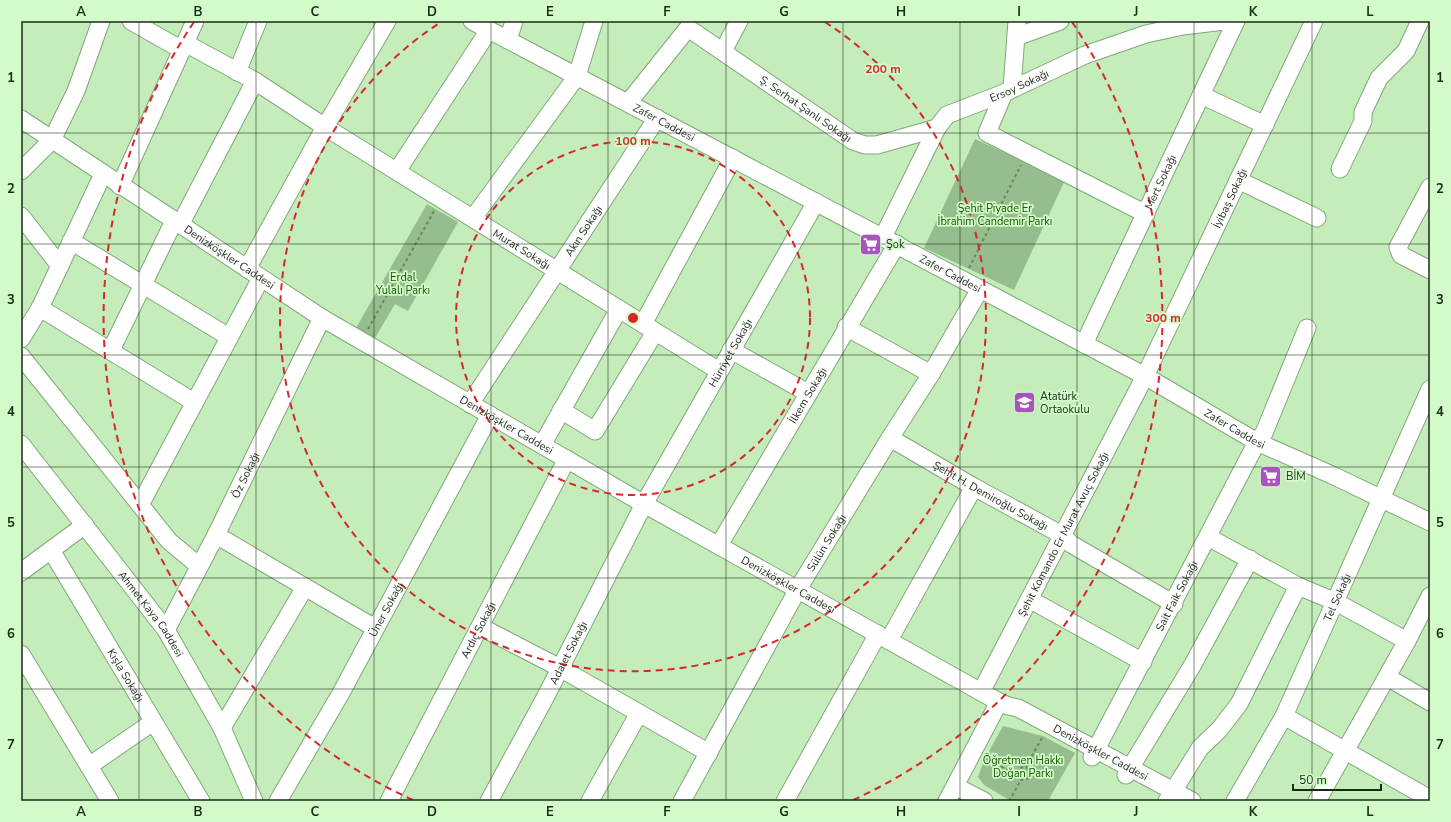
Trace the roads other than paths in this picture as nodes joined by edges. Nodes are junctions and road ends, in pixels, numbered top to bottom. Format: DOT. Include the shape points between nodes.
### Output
graph roads {
  1 [pos="101,21"];
  2 [pos="131,21"];
  3 [pos="195,21"];
  4 [pos="258,21"];
  5 [pos="387,21"];
  6 [pos="472,21"];
  7 [pos="514,21"];
  8 [pos="594,21"];
  9 [pos="739,21"];
  10 [pos="1060,21"];
  11 [pos="1224,21"];
  12 [pos="1236,21"];
  13 [pos="1314,21"];
  14 [pos="1420,21"];
  15 [pos="1017,29"];
  16 [pos="489,30"];
  17 [pos="508,40"];
  18 [pos="183,47"];
  19 [pos="722,51"];
  20 [pos="237,72"];
  21 [pos="577,76"];
  22 [pos="255,81"];
  23 [pos="1008,91"];
  24 [pos="1201,95"];
  25 [pos="628,103"];
  26 [pos="657,118"];
  27 [pos="21,120"];
  28 [pos="1265,124"];
  29 [pos="325,127"];
  30 [pos="937,128"];
  31 [pos="52,140"];
  32 [pos="733,158"];
  33 [pos="1340,169"];
  34 [pos="21,171"];
  35 [pos="396,171"];
  36 [pos="103,174"];
  37 [pos="1238,180"];
  38 [pos="120,186"];
  39 [pos="1430,187"];
  40 [pos="816,202"];
  41 [pos="1146,214"];
  42 [pos="21,216"];
  43 [pos="472,218"];
  44 [pos="1317,218"];
  45 [pos="177,223"];
  46 [pos="890,241"];
  47 [pos="71,242"];
  48 [pos="60,266"];
  49 [pos="247,269"];
  50 [pos="1430,270"];
  51 [pos="558,271"];
  52 [pos="261,278"];
  53 [pos="142,286"];
  54 [pos="980,289"];
  55 [pos="40,308"];
  56 [pos="619,309"];
  57 [pos="322,318"];
  58 [pos="649,328"];
  59 [pos="846,328"];
  60 [pos="1307,328"];
  61 [pos="22,335"];
  62 [pos="229,337"];
  63 [pos="1084,344"];
  64 [pos="111,350"];
  65 [pos="731,350"];
  66 [pos="21,356"];
  67 [pos="719,371"];
  68 [pos="931,374"];
  69 [pos="1144,376"];
  70 [pos="1430,389"];
  71 [pos="808,393"];
  72 [pos="194,402"];
  73 [pos="470,404"];
  74 [pos="561,410"];
  75 [pos="490,415"];
  76 [pos="890,438"];
  77 [pos="1257,442"];
  78 [pos="542,445"];
  79 [pos="24,453"];
  80 [pos="568,460"];
  81 [pos="974,487"];
  82 [pos="1382,499"];
  83 [pos="644,504"];
  84 [pos="140,505"];
  85 [pos="1430,522"];
  86 [pos="85,525"];
  87 [pos="216,534"];
  88 [pos="1062,535"];
  89 [pos="1208,537"];
  90 [pos="719,545"];
  91 [pos="51,550"];
  92 [pos="1250,559"];
  93 [pos="199,566"];
  94 [pos="21,572"];
  95 [pos="1298,586"];
  96 [pos="305,587"];
  97 [pos="798,589"];
  98 [pos="1430,596"];
  99 [pos="1029,599"];
  100 [pos="1336,602"];
  101 [pos="1174,604"];
  102 [pos="481,627"];
  103 [pos="375,628"];
  104 [pos="166,630"];
  105 [pos="884,637"];
  106 [pos="1407,641"];
  107 [pos="21,654"];
  108 [pos="1143,662"];
  109 [pos="560,668"];
  110 [pos="1387,677"];
  111 [pos="981,692"];
  112 [pos="1430,702"];
  113 [pos="1003,704"];
  114 [pos="639,713"];
  115 [pos="1284,716"];
  116 [pos="153,722"];
  117 [pos="222,728"];
  118 [pos="1346,751"];
  119 [pos="709,753"];
  120 [pos="1094,753"];
  121 [pos="89,766"];
  122 [pos="1128,771"];
  123 [pos="955,786"];
  124 [pos="1170,798"];
  125 [pos="1430,799"];
  126 [pos="110,801"];
  127 [pos="201,801"];
  128 [pos="254,801"];
  129 [pos="278,801"];
  130 [pos="389,801"];
  131 [pos="489,801"];
  132 [pos="590,801"];
  133 [pos="682,801"];
  134 [pos="785,801"];
  135 [pos="947,801"];
  136 [pos="984,801"];
  137 [pos="1192,801"];
  138 [pos="1235,801"];
  139 [pos="1316,801"];
  1 -- 31 [label="street" via="76,91"];
  2 -- 18 [label="street, Murat Sokağı"];
  3 -- 18 [label="street"];
  4 -- 20 [label="street"];
  5 -- 29 [label="street"];
  6 -- 16 [label="street, Zafer Caddesi"];
  7 -- 17 [label="street"];
  8 -- 21 [label="street"];
  9 -- 19 [label="street"];
  10 -- 15 [label="street"];
  11 -- 23 [label="street, Ersoy Sokağı" via="1146,34 1085,55"];
  12 -- 24 [label="street, Mert Sokağı"];
  13 -- 28 [label="street, İyibaş Sokağı"];
  14 -- 33 [label="street" via="1406,51 1379,78 1363,112 1363,121"];
  15 -- 23 [label="street"];
  16 -- 17 [label="street, Zafer Caddesi"];
  16 -- 35 [label="street"];
  17 -- 21 [label="street, Zafer Caddesi"];
  18 -- 20 [label="street, Murat Sokağı"];
  18 -- 38 [label="street"];
  19 -- 25 [label="street, Ş. Serhat Şanlı Sokağı" via="688,28"];
  19 -- 30 [label="street, Ş. Serhat Şanlı Sokağı" via="853,141 877,145"];
  20 -- 22 [label="street, Murat Sokağı"];
  21 -- 25 [label="street, Zafer Caddesi"];
  21 -- 43 [label="street"];
  22 -- 29 [label="street, Murat Sokağı"];
  22 -- 45 [label="street"];
  23 -- 30 [label="street, Ersoy Sokağı" via="947,115"];
  23 -- 41 [label="street" via="987,133"];
  24 -- 28 [label="street"];
  24 -- 41 [label="street, Mert Sokağı"];
  25 -- 26 [label="street, Zafer Caddesi"];
  26 -- 32 [label="street, Zafer Caddesi"];
  26 -- 51 [label="street, Akın Sokağı"];
  27 -- 31 [label="street, Denizköşkler Caddesi" via="28,122"];
  28 -- 37 [label="street, İyibaş Sokağı"];
  29 -- 35 [label="street, Murat Sokağı"];
  29 -- 49 [label="street"];
  30 -- 46 [label="street, Ersoy Sokağı"];
  31 -- 34 [label="street"];
  31 -- 36 [label="street, Denizköşkler Caddesi"];
  32 -- 40 [label="street, Zafer Caddesi"];
  32 -- 58 [label="street"];
  35 -- 43 [label="street, Murat Sokağı"];
  36 -- 38 [label="street, Denizköşkler Caddesi"];
  36 -- 47 [label="street"];
  37 -- 44 [label="street"];
  37 -- 69 [label="street, İyibaş Sokağı"];
  38 -- 45 [label="street, Denizköşkler Caddesi"];
  39 -- 50 [label="street" via="1398,247 1401,255"];
  40 -- 46 [label="street, Zafer Caddesi"];
  40 -- 65 [label="street, Hürriyet Sokağı"];
  41 -- 63 [label="street, Mert Sokağı"];
  42 -- 48 [label="street"];
  43 -- 51 [label="street, Murat Sokağı"];
  45 -- 49 [label="street, Denizköşkler Caddesi"];
  45 -- 53 [label="street"];
  46 -- 54 [label="street, Zafer Caddesi"];
  46 -- 59 [label="street, İlkem Sokağı"];
  47 -- 48 [label="street"];
  47 -- 53 [label="street"];
  48 -- 55 [label="street"];
  49 -- 52 [label="street, Denizköşkler Caddesi"];
  51 -- 56 [label="street, Murat Sokağı"];
  51 -- 73 [label="street, Akın Sokağı"];
  52 -- 57 [label="street, Denizköşkler Caddesi"];
  52 -- 62 [label="street"];
  53 -- 62 [label="street"];
  53 -- 64 [label="street"];
  54 -- 63 [label="street, Zafer Caddesi"];
  54 -- 68 [label="street, Sülün Sokağı"];
  55 -- 61 [label="street"];
  55 -- 64 [label="street"];
  56 -- 58 [label="street, Murat Sokağı"];
  56 -- 74 [label="street"];
  57 -- 73 [label="street, Denizköşkler Caddesi"];
  57 -- 87 [label="street, Öz Sokağı"];
  58 -- 67 [label="street, Murat Sokağı"];
  58 -- 74 [label="street" via="595,431"];
  59 -- 68 [label="street"];
  59 -- 71 [label="street, İlkem Sokağı"];
  60 -- 77 [label="street, Sait Faik Sokağı" via="1264,433"];
  62 -- 72 [label="street"];
  63 -- 69 [label="street, Zafer Caddesi"];
  64 -- 72 [label="street"];
  65 -- 67 [label="street, Hürriyet Sokağı"];
  65 -- 71 [label="street"];
  66 -- 84 [label="street"];
  67 -- 83 [label="street, Hürriyet Sokağı"];
  68 -- 76 [label="street, Sülün Sokağı"];
  69 -- 77 [label="street, Zafer Caddesi"];
  69 -- 88 [label="street, Şehit Komando Er Murat Avuç Sokağı"];
  70 -- 82 [label="street, Tel Sokağı"];
  71 -- 90 [label="street, İlkem Sokağı"];
  72 -- 84 [label="street"];
  73 -- 75 [label="street, Denizköşkler Caddesi"];
  74 -- 78 [label="street"];
  75 -- 78 [label="street, Denizköşkler Caddesi"];
  75 -- 103 [label="street, Üner Sokağı"];
  76 -- 81 [label="street, Şehit H. Demiroğlu Sokağı"];
  76 -- 97 [label="street, Sülün Sokağı"];
  77 -- 82 [label="street, Zafer Caddesi"];
  77 -- 89 [label="street, Sait Faik Sokağı"];
  78 -- 80 [label="street, Denizköşkler Caddesi"];
  79 -- 86 [label="street, Ahmet Kaya Caddesi"];
  80 -- 83 [label="street, Denizköşkler Caddesi"];
  80 -- 102 [label="street, Ardıç Sokağı"];
  81 -- 88 [label="street, Şehit H. Demiroğlu Sokağı"];
  81 -- 105 [label="street"];
  82 -- 85 [label="street, Zafer Caddesi"];
  82 -- 100 [label="street, Tel Sokağı"];
  83 -- 90 [label="street, Denizköşkler Caddesi"];
  83 -- 109 [label="street, Adalet Sokağı"];
  84 -- 93 [label="street" via="169,542"];
  86 -- 91 [label="street"];
  86 -- 104 [label="street, Ahmet Kaya Caddesi"];
  87 -- 93 [label="street, Öz Sokağı"];
  87 -- 96 [label="street"];
  88 -- 99 [label="street, Şehit Komando Er Murat Avuç Sokağı"];
  88 -- 101 [label="street, Şehit H. Demiroğlu Sokağı" via="1071,544"];
  89 -- 92 [label="street"];
  89 -- 101 [label="street, Sait Faik Sokağı"];
  90 -- 97 [label="street, Denizköşkler Caddesi"];
  91 -- 94 [label="street"];
  91 -- 116 [label="street, Kışla Sokağı"];
  92 -- 95 [label="street"];
  92 -- 122 [label="street" via="1192,666"];
  93 -- 104 [label="street, Öz Sokağı"];
  95 -- 100 [label="street"];
  95 -- 124 [label="street" via="1239,704 1219,730 1200,748"];
  96 -- 103 [label="street"];
  96 -- 117 [label="street"];
  97 -- 105 [label="street, Denizköşkler Caddesi"];
  97 -- 119 [label="street, Sülün Sokağı"];
  98 -- 106 [label="street"];
  99 -- 108 [label="street"];
  99 -- 111 [label="street, Şehit Komando Er Murat Avuç Sokağı"];
  100 -- 106 [label="street"];
  100 -- 115 [label="street, Tel Sokağı"];
  101 -- 108 [label="street, Sait Faik Sokağı"];
  102 -- 109 [label="street"];
  102 -- 130 [label="street, Ardıç Sokağı"];
  103 -- 129 [label="street, Üner Sokağı" via="341,693"];
  104 -- 117 [label="street, Ahmet Kaya Caddesi"];
  105 -- 111 [label="street, Denizköşkler Caddesi"];
  105 -- 134 [label="street"];
  106 -- 110 [label="street"];
  107 -- 121 [label="street"];
  108 -- 120 [label="street, Sait Faik Sokağı"];
  109 -- 114 [label="street"];
  109 -- 131 [label="street, Adalet Sokağı"];
  110 -- 112 [label="street"];
  110 -- 118 [label="street"];
  111 -- 113 [label="street, Denizköşkler Caddesi"];
  113 -- 120 [label="street, Denizköşkler Caddesi" via="1018,708"];
  113 -- 120 [label="street, Denizköşkler Caddesi" via="1017,716"];
  113 -- 123 [label="street" via="973,751"];
  114 -- 119 [label="street"];
  114 -- 132 [label="street"];
  115 -- 118 [label="street"];
  115 -- 138 [label="street, Tel Sokağı"];
  116 -- 121 [label="street"];
  116 -- 127 [label="street, Kışla Sokağı"];
  117 -- 128 [label="street, Ahmet Kaya Caddesi"];
  118 -- 125 [label="street"];
  118 -- 139 [label="street"];
  119 -- 133 [label="street, Sülün Sokağı"];
  120 -- 122 [label="street, Denizköşkler Caddesi"];
  121 -- 126 [label="street"];
  122 -- 124 [label="street, Denizköşkler Caddesi"];
  123 -- 135 [label="street"];
  123 -- 136 [label="street"];
  124 -- 137 [label="street, Denizköşkler Caddesi"];
}
